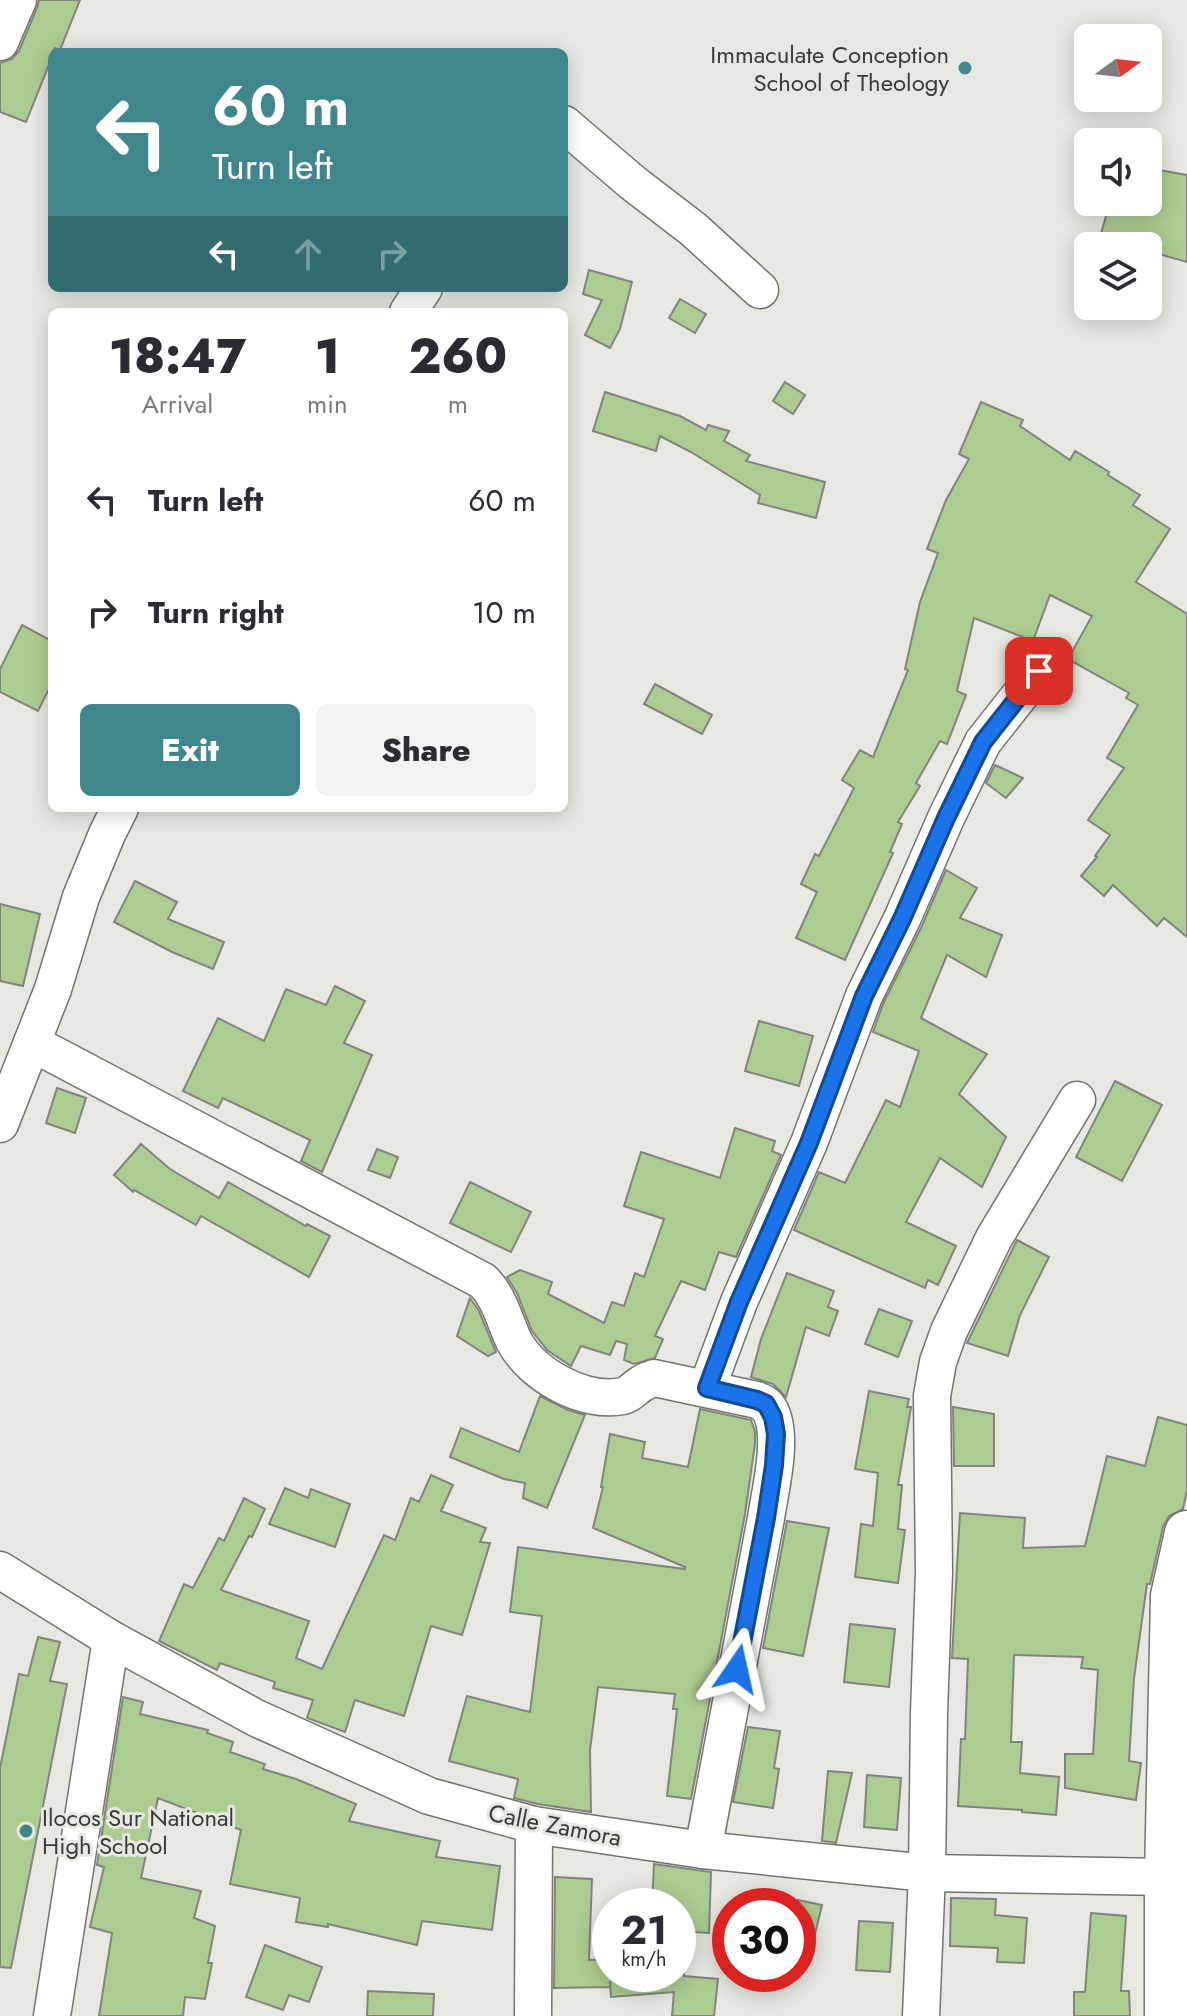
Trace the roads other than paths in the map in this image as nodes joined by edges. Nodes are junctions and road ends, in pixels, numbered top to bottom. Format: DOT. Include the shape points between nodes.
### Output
graph roads {
  1 [pos="18,0"];
  2 [pos="0,42"];
  3 [pos="568,127"];
  4 [pos="760,290"];
  5 [pos="1039,671"];
  6 [pos="118,812"];
  7 [pos="32,1043"];
  8 [pos="1077,1100"];
  9 [pos="0,1124"];
  10 [pos="707,1388"];
  11 [pos="1187,1533"];
  12 [pos="0,1570"];
  13 [pos="111,1639"];
  14 [pos="534,1825"];
  15 [pos="703,1850"];
  16 [pos="927,1873"];
  17 [pos="1167,1877"];
  18 [pos="52,2016"];
  19 [pos="533,2016"];
  20 [pos="921,2016"];
  21 [pos="1167,2016"];
  1 -- 2 [label="street"];
  3 -- 4 [label="street"];
  5 -- 10 [label="street" via="983,742 946,818 864,996"];
  6 -- 7 [label="street" via="81,897"];
  7 -- 9 [label="street"];
  7 -- 10 [label="street" via="483,1281 526,1359 582,1394 627,1395 654,1378"];
  8 -- 16 [label="street" via="994,1238 938,1362 932,1396"];
  10 -- 15 [label="street" via="766,1404 776,1434 766,1518"];
  11 -- 17 [label="main road" via="1173,1596"];
  12 -- 13 [label="street, Calle Zamora"];
  13 -- 14 [label="street, Calle Zamora" via="256,1718 429,1796"];
  13 -- 18 [label="street"];
  14 -- 15 [label="street, Calle Zamora"];
  14 -- 19 [label="street"];
  15 -- 16 [label="street, Calle Zamora"];
  16 -- 17 [label="street, Calle Zamora"];
  16 -- 20 [label="street"];
  17 -- 21 [label="main road"];
}
